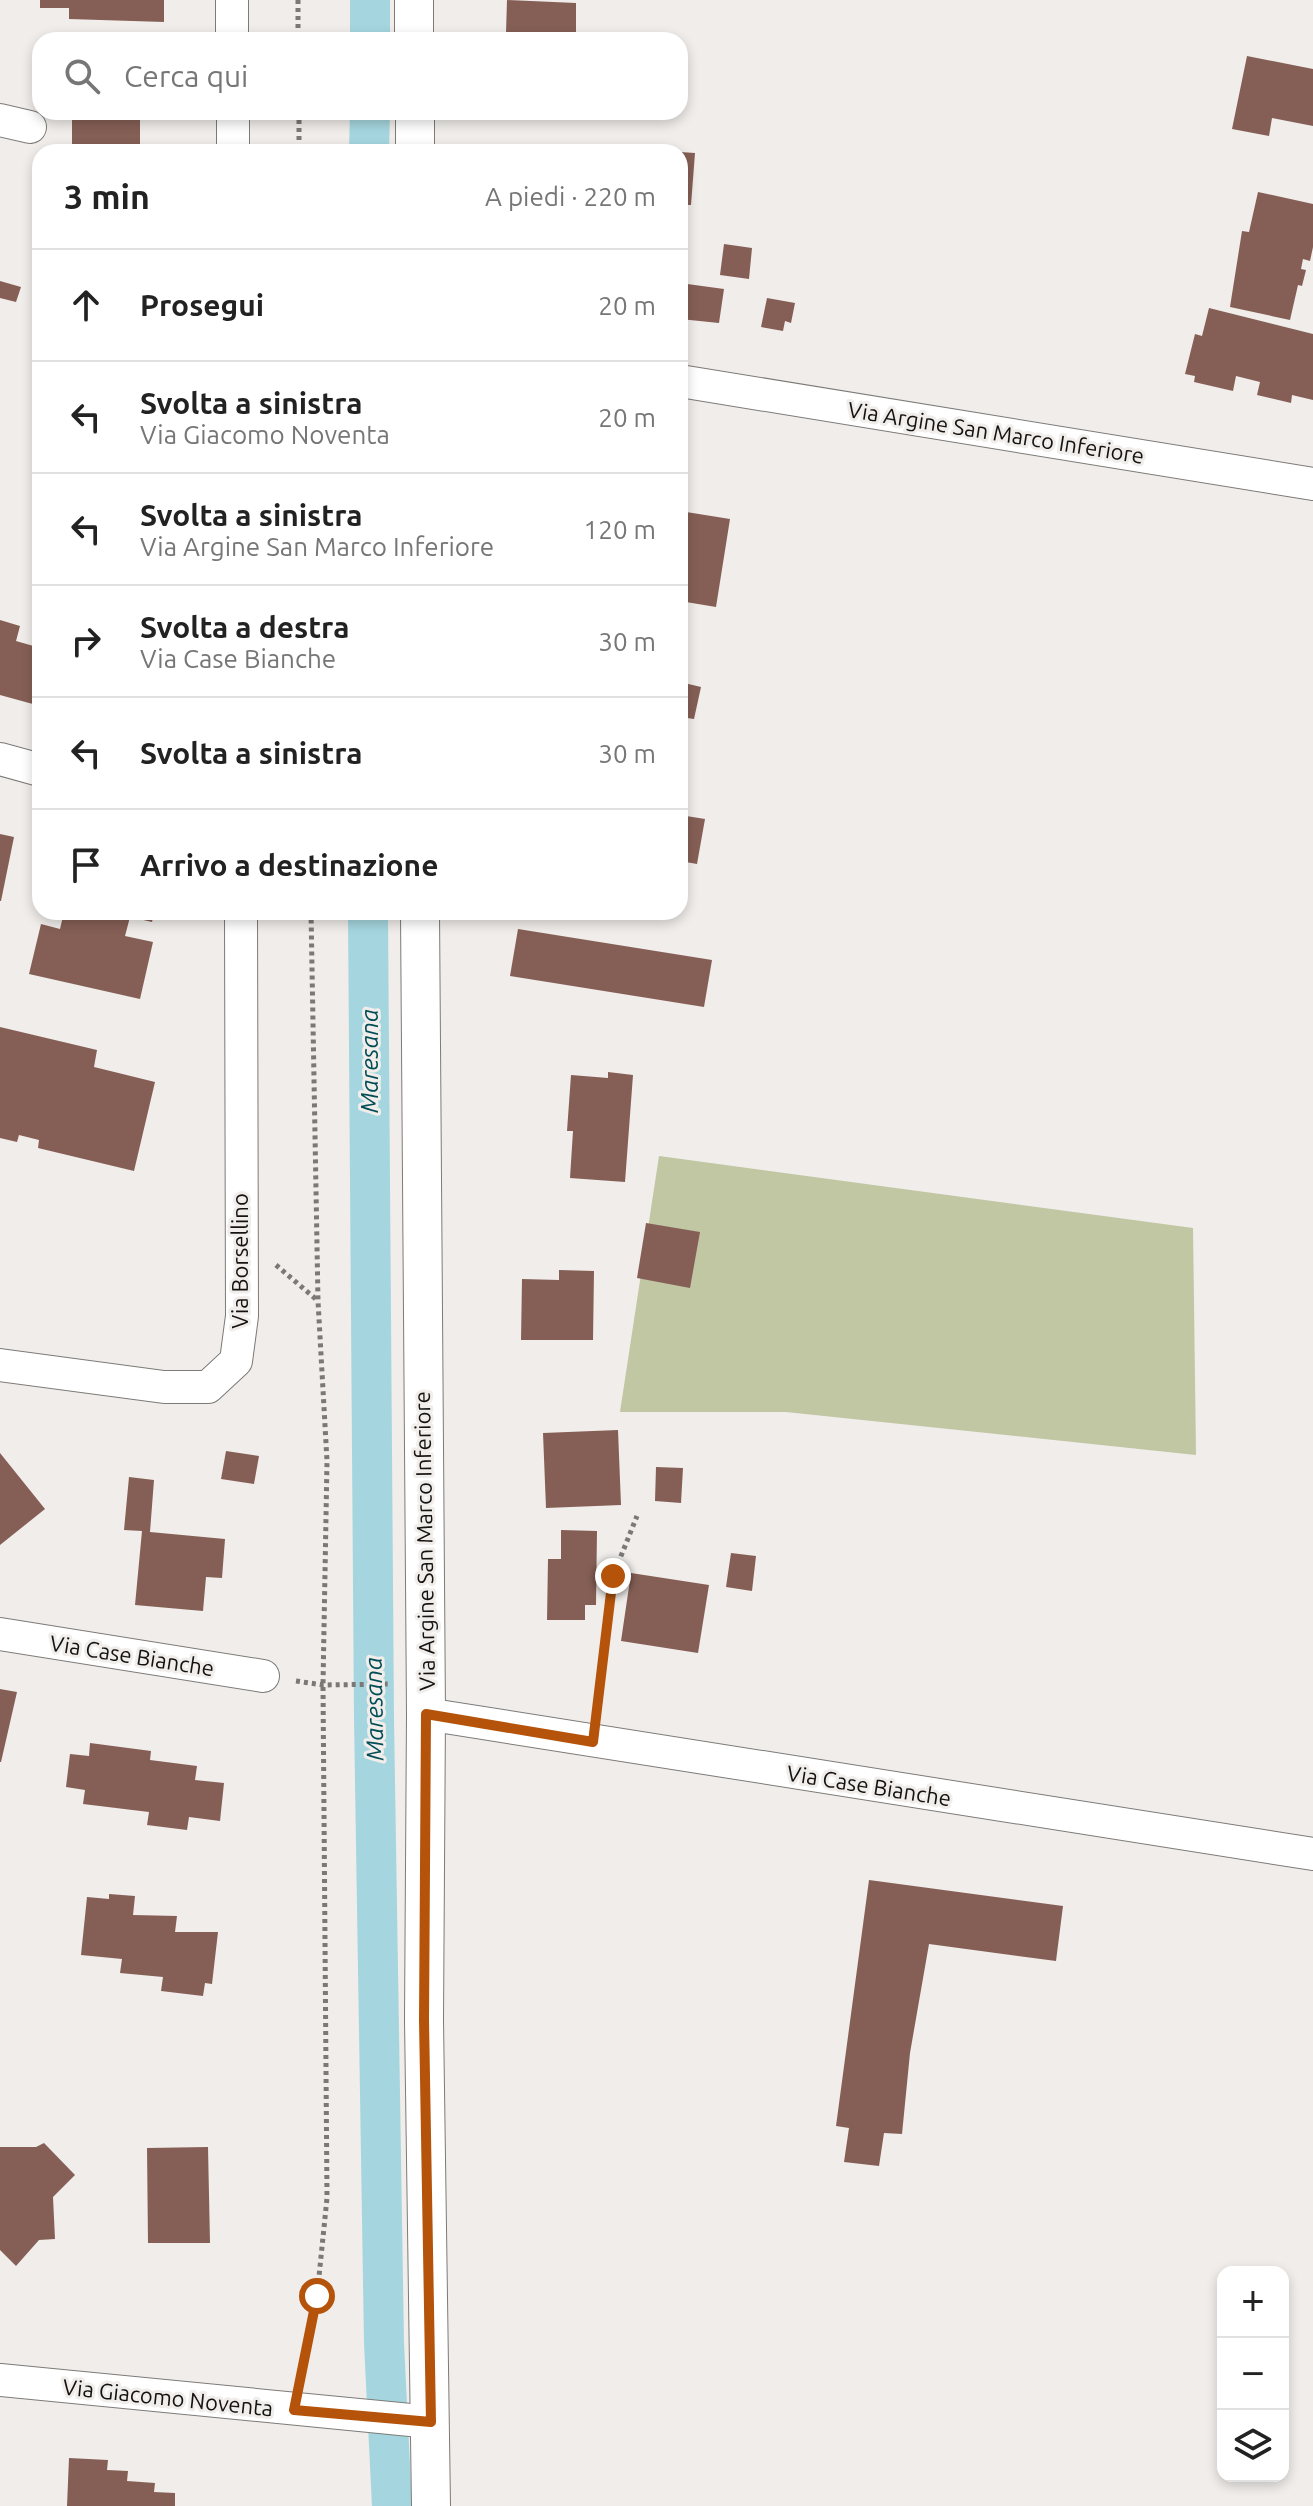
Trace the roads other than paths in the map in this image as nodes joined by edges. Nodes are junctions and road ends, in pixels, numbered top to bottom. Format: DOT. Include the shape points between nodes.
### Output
graph roads {
  1 [pos="232,0"];
  2 [pos="414,0"];
  3 [pos="232,32"];
  4 [pos="414,32"];
  5 [pos="233,120"];
  6 [pos="415,120"];
  7 [pos="233,144"];
  8 [pos="415,144"];
  9 [pos="688,382"];
  10 [pos="1313,484"];
  11 [pos="0,759"];
  12 [pos="32,768"];
  13 [pos="241,920"];
  14 [pos="420,920"];
  15 [pos="0,1365"];
  16 [pos="0,1634"];
  17 [pos="263,1676"];
  18 [pos="426,1714"];
  19 [pos="1313,1854"];
  20 [pos="0,2380"];
  21 [pos="421,2421"];
  22 [pos="431,2506"];
  1 -- 3 [label="street"];
  2 -- 4 [label="street"];
  5 -- 7 [label="street"];
  6 -- 8 [label="street"];
  9 -- 10 [label="street, Via Argine San Marco Inferiore"];
  11 -- 12 [label="street"];
  13 -- 15 [label="street, Via Borsellino" via="242,1316 236,1361 208,1387 164,1387"];
  14 -- 18 [label="street, Via Argine San Marco Inferiore"];
  16 -- 17 [label="street, Via Case Bianche"];
  18 -- 19 [label="street, Via Case Bianche"];
  18 -- 21 [label="street, Via Argine San Marco Inferiore"];
  20 -- 21 [label="street, Via Giacomo Noventa"];
  21 -- 22 [label="street, Via Argine San Marco Inferiore"];
}
